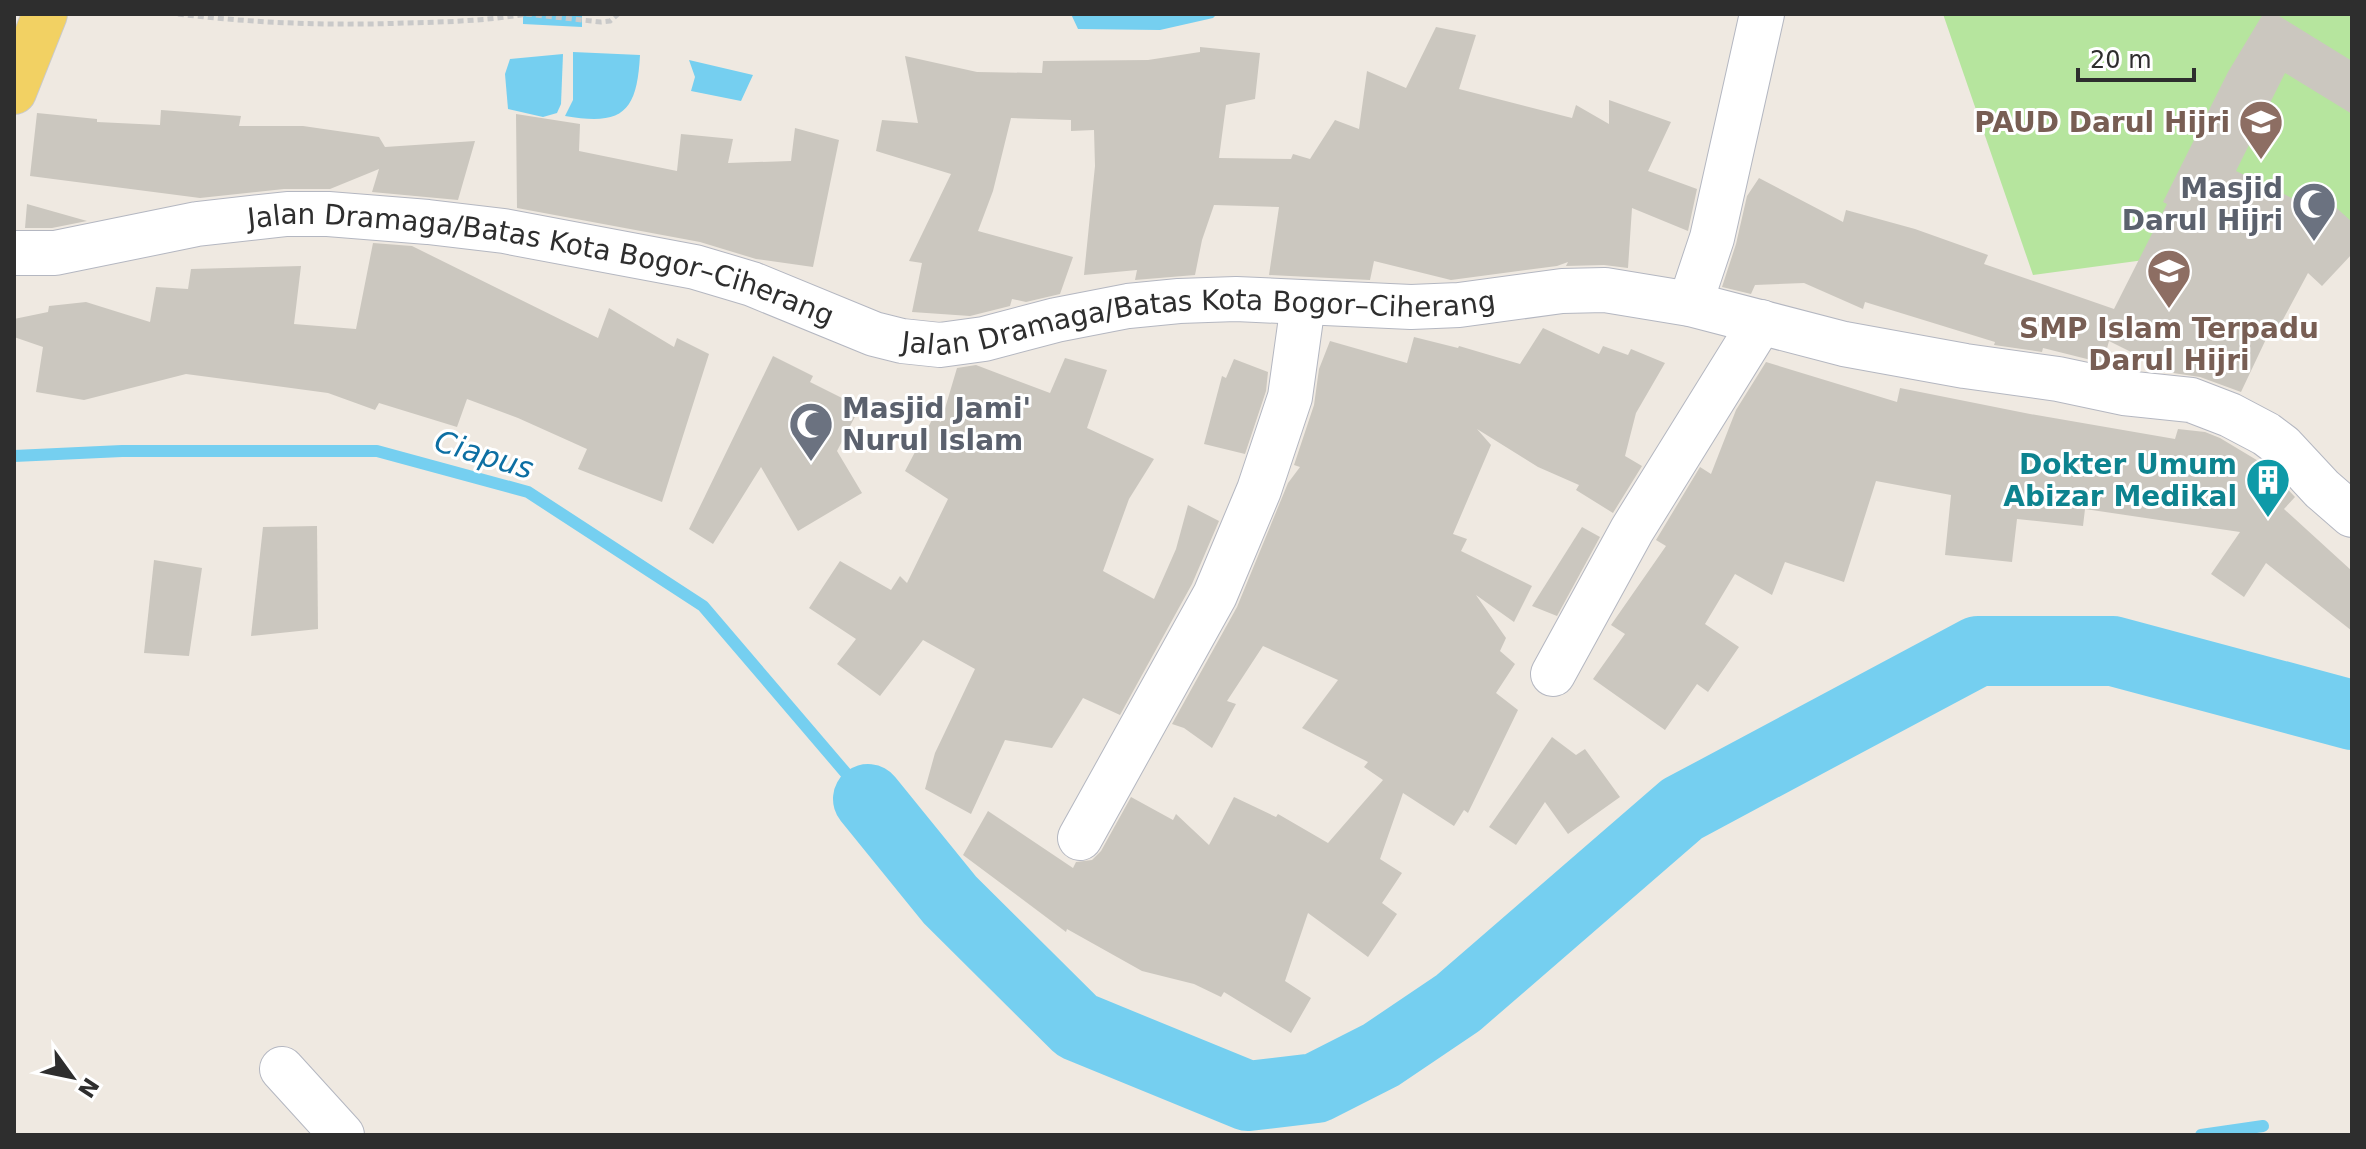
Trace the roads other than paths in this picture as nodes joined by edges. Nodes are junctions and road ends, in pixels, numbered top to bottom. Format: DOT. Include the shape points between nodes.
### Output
graph roads {
  1 [pos="45,14"];
  2 [pos="1762,14"];
  3 [pos="14,92"];
  4 [pos="14,253"];
  5 [pos="1303,304"];
  6 [pos="1690,304"];
  7 [pos="1761,322"];
  8 [pos="2352,515"];
  9 [pos="1553,674"];
  10 [pos="1080,838"];
  11 [pos="282,1069"];
  12 [pos="342,1135"];
  1 -- 3 [label="main road"];
  2 -- 6 [label="street" via="1712,238"];
  4 -- 5 [label="street, Jalan Dramaga/Batas Kota Bogor–Ciherang" via="55,253 209,222 273,215 428,222 695,267 752,284 874,334 940,345 1128,306 1236,299"];
  5 -- 6 [label="street, Jalan Dramaga/Batas Kota Bogor–Ciherang" via="1435,306 1585,290"];
  5 -- 10 [label="street" via="1290,397 1248,516 1215,595"];
  6 -- 7 [label="street, Jalan Dramaga/Batas Kota Bogor–Ciherang"];
  7 -- 8 [label="street, Jalan Dramaga/Batas Kota Bogor–Ciherang" via="1844,344 2209,405 2251,424 2282,446"];
  7 -- 9 [label="street" via="1632,530"];
  11 -- 12 [label="street"];
}
